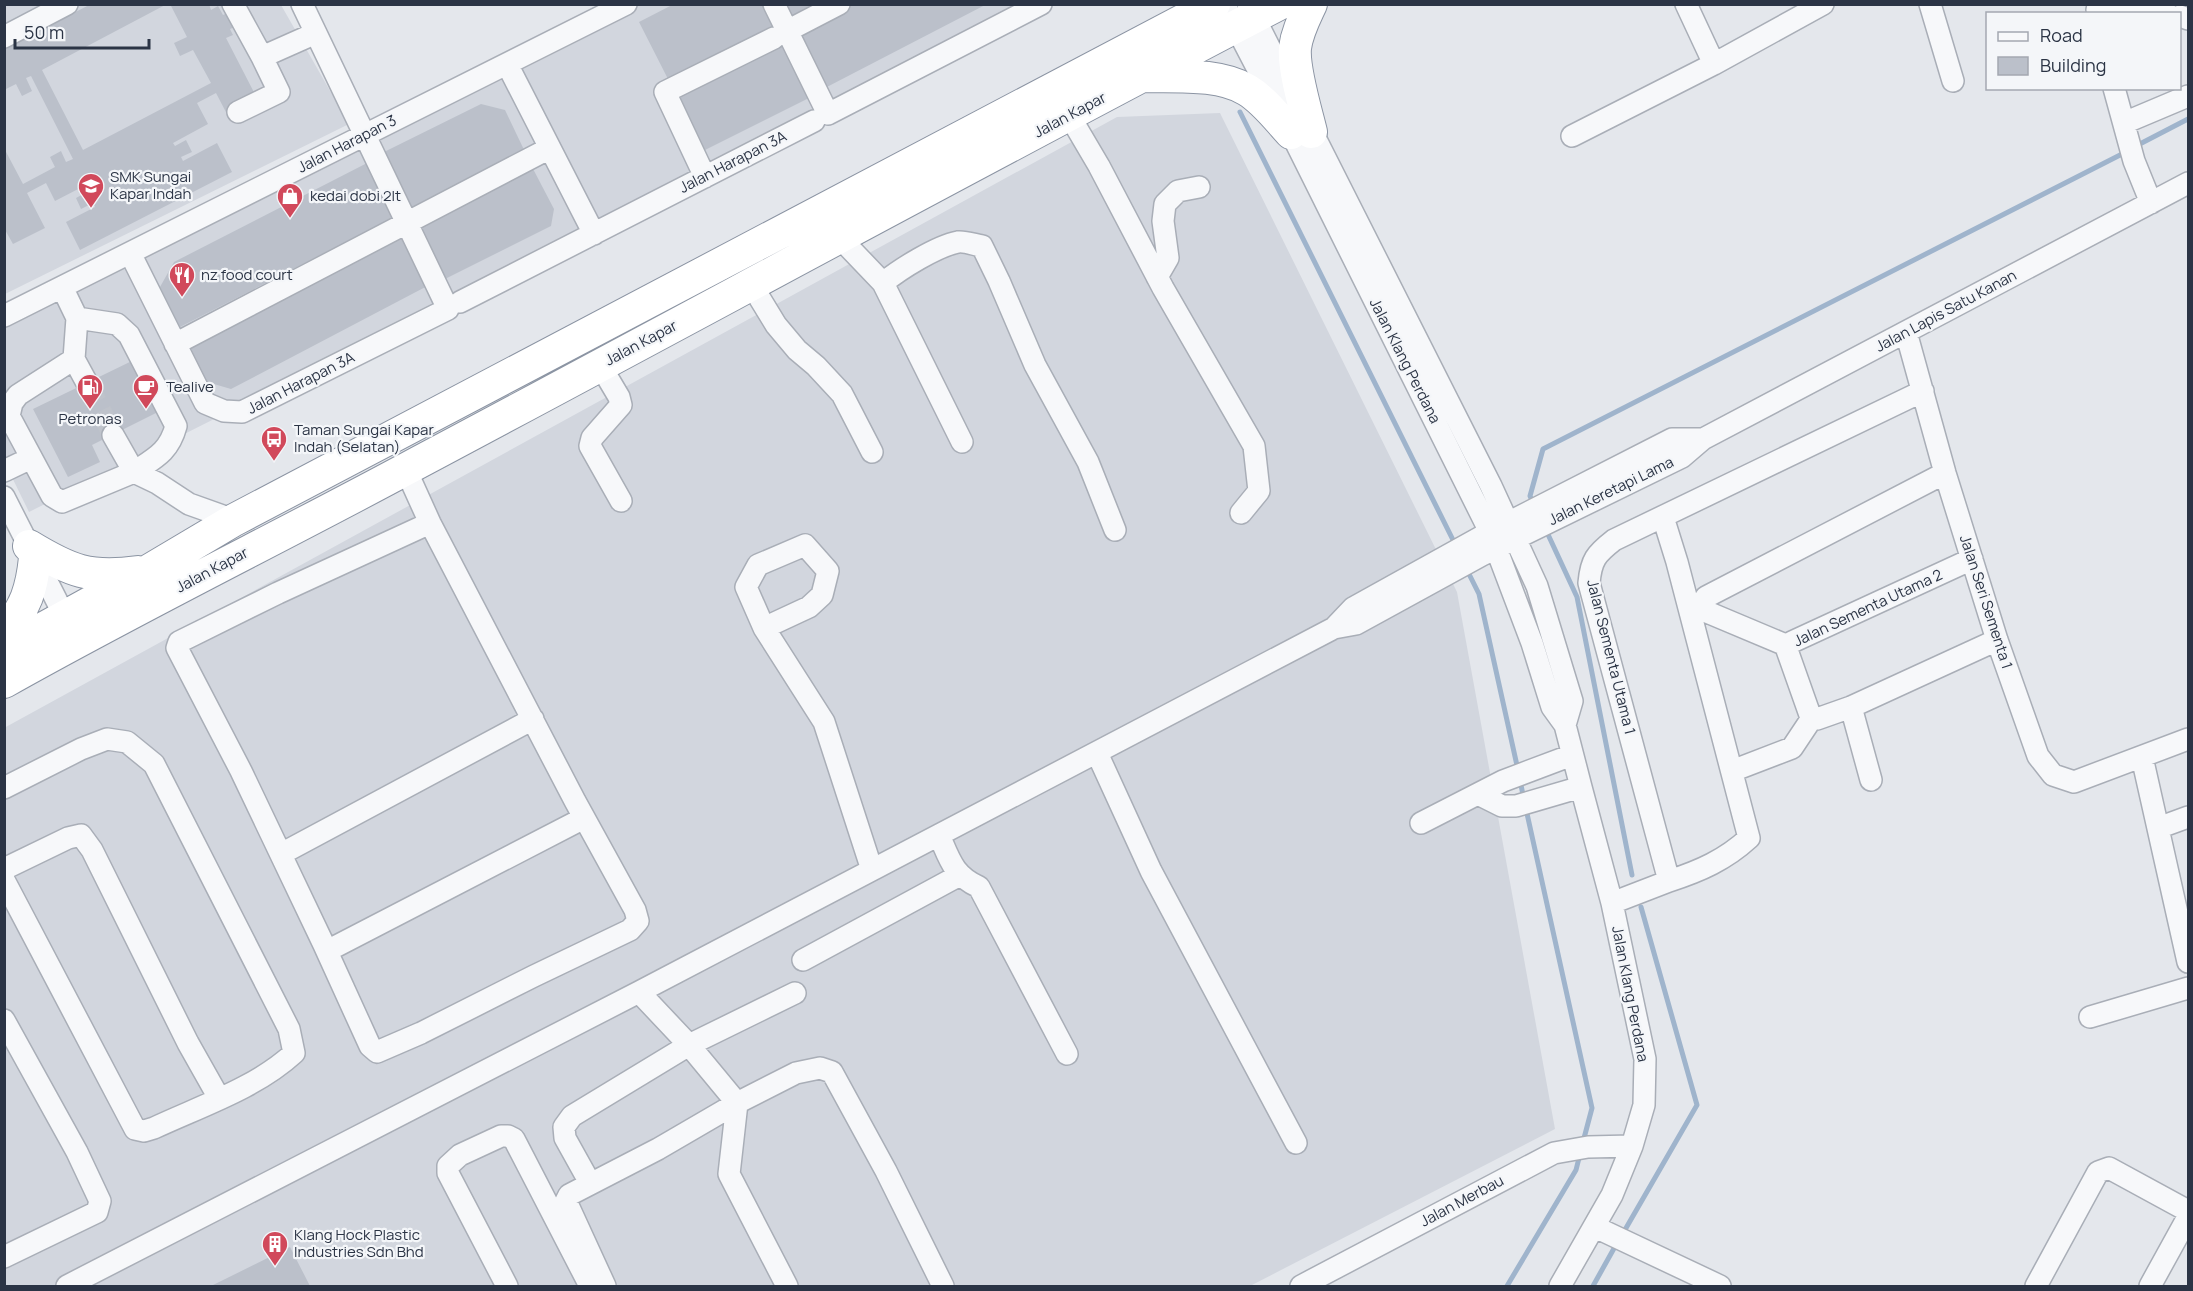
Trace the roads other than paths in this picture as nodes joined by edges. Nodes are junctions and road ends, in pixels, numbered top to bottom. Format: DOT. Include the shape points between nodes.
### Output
graph roads {
  1 [pos="68,4"];
  2 [pos="233,4"];
  3 [pos="302,4"];
  4 [pos="626,4"];
  5 [pos="774,4"];
  6 [pos="839,4"];
  7 [pos="1041,4"];
  8 [pos="1214,4"];
  9 [pos="1311,4"];
  10 [pos="1686,4"];
  11 [pos="1823,4"];
  12 [pos="1930,4"];
  13 [pos="2097,9"];
  14 [pos="1248,12"];
  15 [pos="2140,12"];
  16 [pos="316,33"];
  17 [pos="780,34"];
  18 [pos="4,37"];
  19 [pos="262,57"];
  20 [pos="507,64"];
  21 [pos="1714,64"];
  22 [pos="1144,76"];
  23 [pos="1953,81"];
  24 [pos="2115,90"];
  25 [pos="2188,96"];
  26 [pos="238,112"];
  27 [pos="1070,115"];
  28 [pos="821,117"];
  29 [pos="2126,129"];
  30 [pos="1301,132"];
  31 [pos="363,136"];
  32 [pos="1572,136"];
  33 [pos="550,148"];
  34 [pos="705,177"];
  35 [pos="2188,183"];
  36 [pos="1199,187"];
  37 [pos="2151,203"];
  38 [pos="406,224"];
  39 [pos="594,234"];
  40 [pos="839,237"];
  41 [pos="130,253"];
  42 [pos="1157,277"];
  43 [pos="883,282"];
  44 [pos="750,284"];
  45 [pos="62,287"];
  46 [pos="454,306"];
  47 [pos="4,316"];
  48 [pos="77,318"];
  49 [pos="1906,332"];
  50 [pos="175,344"];
  51 [pos="74,359"];
  52 [pos="600,365"];
  53 [pos="87,383"];
  54 [pos="1923,391"];
  55 [pos="113,435"];
  56 [pos="1703,439"];
  57 [pos="962,442"];
  58 [pos="872,452"];
  59 [pos="31,458"];
  60 [pos="406,470"];
  61 [pos="4,471"];
  62 [pos="134,472"];
  63 [pos="1945,473"];
  64 [pos="4,497"];
  65 [pos="621,501"];
  66 [pos="1241,513"];
  67 [pos="1663,516"];
  68 [pos="234,520"];
  69 [pos="430,523"];
  70 [pos="1115,530"];
  71 [pos="1502,535"];
  72 [pos="32,552"];
  73 [pos="232,559"];
  74 [pos="1972,560"];
  75 [pos="148,571"];
  76 [pos="1695,606"];
  77 [pos="65,617"];
  78 [pos="764,628"];
  79 [pos="4,631"];
  80 [pos="1997,640"];
  81 [pos="1788,646"];
  82 [pos="4,650"];
  83 [pos="4,681"];
  84 [pos="1851,707"];
  85 [pos="1812,718"];
  86 [pos="533,720"];
  87 [pos="2188,739"];
  88 [pos="1097,753"];
  89 [pos="1572,755"];
  90 [pos="2142,757"];
  91 [pos="1732,771"];
  92 [pos="1871,780"];
  93 [pos="1581,787"];
  94 [pos="4,788"];
  95 [pos="1478,794"];
  96 [pos="2188,817"];
  97 [pos="584,818"];
  98 [pos="1421,823"];
  99 [pos="2158,828"];
  100 [pos="939,835"];
  101 [pos="280,854"];
  102 [pos="4,869"];
  103 [pos="872,870"];
  104 [pos="960,875"];
  105 [pos="4,880"];
  106 [pos="1669,881"];
  107 [pos="1612,903"];
  108 [pos="2183,907"];
  109 [pos="327,951"];
  110 [pos="803,960"];
  111 [pos="2188,962"];
  112 [pos="2188,988"];
  113 [pos="639,992"];
  114 [pos="795,993"];
  115 [pos="2090,1017"];
  116 [pos="4,1020"];
  117 [pos="689,1045"];
  118 [pos="1067,1054"];
  119 [pos="219,1098"];
  120 [pos="737,1103"];
  121 [pos="1296,1143"];
  122 [pos="1632,1146"];
  123 [pos="590,1183"];
  124 [pos="2188,1211"];
  125 [pos="2188,1217"];
  126 [pos="1604,1232"];
  127 [pos="2182,1242"];
  128 [pos="4,1257"];
  129 [pos="67,1287"];
  130 [pos="507,1287"];
  131 [pos="590,1287"];
  132 [pos="605,1287"];
  133 [pos="787,1287"];
  134 [pos="943,1287"];
  135 [pos="1301,1287"];
  136 [pos="1560,1287"];
  137 [pos="1720,1287"];
  138 [pos="2036,1287"];
  139 [pos="2150,1287"];
  1 -- 18 [label="street"];
  2 -- 19 [label="street"];
  3 -- 16 [label="street"];
  4 -- 20 [label="street, Jalan Harapan 3"];
  5 -- 17 [label="street"];
  6 -- 17 [label="street"];
  7 -- 28 [label="street, Jalan Harapan 3A"];
  8 -- 68 [label="highway, Jalan Kapar"];
  9 -- 30 [label="highway" via="1295,50"];
  10 -- 21 [label="street"];
  11 -- 21 [label="street"];
  12 -- 23 [label="street"];
  13 -- 15 [label="street"];
  14 -- 22 [label="highway, Jalan Kapar"];
  14 -- 30 [label="street, Jalan Klang Perdana"];
  16 -- 19 [label="street"];
  16 -- 31 [label="street"];
  17 -- 28 [label="street"];
  17 -- 34 [label="street" via="665,92"];
  19 -- 26 [label="street" via="279,92"];
  20 -- 31 [label="street, Jalan Harapan 3"];
  20 -- 33 [label="street"];
  21 -- 32 [label="street"];
  22 -- 27 [label="highway, Jalan Kapar"];
  22 -- 30 [label="highway" via="1233,83"];
  24 -- 29 [label="street"];
  25 -- 29 [label="street"];
  27 -- 40 [label="highway, Jalan Kapar"];
  27 -- 42 [label="street"];
  28 -- 34 [label="street, Jalan Harapan 3A"];
  29 -- 37 [label="street"];
  30 -- 71 [label="street, Jalan Klang Perdana"];
  31 -- 38 [label="street"];
  31 -- 41 [label="street, Jalan Harapan 3"];
  33 -- 38 [label="street"];
  33 -- 39 [label="street"];
  34 -- 39 [label="street, Jalan Harapan 3A"];
  35 -- 37 [label="street, Jalan Lapis Satu Kanan"];
  36 -- 42 [label="street" via="1178,191 1165,204 1168,258"];
  37 -- 49 [label="street, Jalan Lapis Satu Kanan"];
  38 -- 46 [label="street"];
  38 -- 50 [label="street"];
  39 -- 46 [label="street, Jalan Harapan 3A"];
  40 -- 43 [label="street"];
  40 -- 44 [label="highway, Jalan Kapar"];
  41 -- 45 [label="street, Jalan Harapan 3"];
  41 -- 50 [label="street, Jalan Harapan 3A"];
  42 -- 66 [label="street" via="1254,446 1259,491"];
  43 -- 57 [label="street"];
  43 -- 70 [label="street" via="940,248 960,242 982,246 1035,365 1088,462"];
  44 -- 52 [label="highway, Jalan Kapar"];
  44 -- 58 [label="street" via="776,325 842,394"];
  45 -- 47 [label="street, Jalan Harapan 3"];
  45 -- 48 [label="street"];
  46 -- 50 [label="street, Jalan Harapan 3A" via="242,412 225,411 205,403"];
  48 -- 51 [label="street"];
  48 -- 62 [label="street" via="117,324 129,335 176,426 164,451"];
  49 -- 54 [label="street, Jalan Seri Sementa 1"];
  49 -- 56 [label="street, Jalan Lapis Satu Kanan"];
  51 -- 53 [label="street"];
  51 -- 59 [label="street" via="18,394 12,403 9,416"];
  52 -- 60 [label="highway, Jalan Kapar"];
  52 -- 65 [label="street" via="621,405 592,438 590,446"];
  54 -- 63 [label="street, Jalan Seri Sementa 1"];
  54 -- 67 [label="street, Jalan Sementa Utama 1"];
  55 -- 62 [label="street"];
  56 -- 71 [label="street, Jalan Keretapi Lama" via="1672,439 1551,511"];
  59 -- 61 [label="street"];
  59 -- 62 [label="street" via="52,496 62,502"];
  60 -- 69 [label="street"];
  60 -- 73 [label="highway, Jalan Kapar"];
  62 -- 68 [label="street" via="189,504"];
  63 -- 74 [label="street, Jalan Seri Sementa 1"];
  63 -- 76 [label="street"];
  64 -- 72 [label="street"];
  67 -- 76 [label="street"];
  67 -- 106 [label="street, Jalan Sementa Utama 1" via="1599,551 1590,566 1589,583"];
  68 -- 75 [label="highway, Jalan Kapar"];
  69 -- 86 [label="street"];
  69 -- 101 [label="street" via="179,642 177,648"];
  71 -- 88 [label="street, Jalan Keretapi Lama" via="1356,624 1334,628"];
  71 -- 89 [label="street, Jalan Klang Perdana" via="1537,586 1572,701 1565,725"];
  72 -- 75 [label="highway" via="73,570 96,575"];
  72 -- 77 [label="street"];
  72 -- 79 [label="highway" via="33,583 29,595"];
  73 -- 77 [label="street" via="196,567 95,619"];
  73 -- 83 [label="highway, Jalan Kapar"];
  74 -- 80 [label="street, Jalan Seri Sementa 1"];
  74 -- 81 [label="street, Jalan Sementa Utama 2"];
  75 -- 77 [label="highway, Jalan Kapar"];
  76 -- 81 [label="street"];
  76 -- 91 [label="street"];
  77 -- 82 [label="highway, Jalan Kapar"];
  77 -- 83 [label="street" via="43,654"];
  78 -- 103 [label="street" via="824,722"];
  80 -- 84 [label="street"];
  80 -- 90 [label="street, Jalan Seri Sementa 1" via="2037,756 2053,775 2074,782"];
  81 -- 85 [label="street, Jalan Sementa Utama 2"];
  84 -- 85 [label="street"];
  84 -- 92 [label="street"];
  85 -- 91 [label="street" via="1792,748"];
  86 -- 97 [label="street"];
  86 -- 101 [label="street"];
  87 -- 90 [label="street, Jalan Seri Sementa 1"];
  88 -- 100 [label="street, Jalan Keretapi Lama"];
  88 -- 121 [label="street" via="1151,871"];
  89 -- 93 [label="street, Jalan Klang Perdana"];
  89 -- 95 [label="street"];
  90 -- 99 [label="street"];
  91 -- 106 [label="street" via="1749,838 1705,869"];
  93 -- 95 [label="street" via="1516,806 1502,806"];
  93 -- 107 [label="street, Jalan Klang Perdana"];
  94 -- 119 [label="street" via="106,739 127,742 154,764 289,1029 294,1053 277,1069"];
  95 -- 98 [label="street"];
  96 -- 99 [label="street"];
  97 -- 109 [label="street"];
  97 -- 109 [label="street" via="635,910 638,921 630,930 377,1052 370,1046"];
  99 -- 108 [label="street"];
  100 -- 103 [label="street, Jalan Keretapi Lama"];
  100 -- 104 [label="street"];
  101 -- 109 [label="street"];
  102 -- 119 [label="street" via="68,838 81,836 92,850"];
  103 -- 113 [label="street, Jalan Keretapi Lama"];
  104 -- 110 [label="street"];
  104 -- 118 [label="street" via="979,887"];
  105 -- 119 [label="street" via="135,1128 154,1128"];
  106 -- 107 [label="street"];
  107 -- 122 [label="street, Jalan Klang Perdana" via="1645,1059 1644,1105"];
  108 -- 111 [label="street"];
  112 -- 115 [label="street"];
  113 -- 117 [label="street"];
  113 -- 129 [label="street, Jalan Keretapi Lama"];
  114 -- 117 [label="street"];
  116 -- 128 [label="street" via="100,1201 97,1212"];
  117 -- 120 [label="street"];
  117 -- 123 [label="street" via="572,1116 564,1127 565,1138"];
  120 -- 123 [label="street"];
  120 -- 133 [label="street" via="729,1174"];
  120 -- 134 [label="street" via="796,1073 820,1068 832,1072"];
  122 -- 126 [label="street, Jalan Klang Perdana" via="1612,1195"];
  122 -- 135 [label="street, Jalan Merbau" via="1554,1153"];
  123 -- 132 [label="street" via="566,1201"];
  124 -- 138 [label="street" via="2109,1168 2098,1172"];
  125 -- 127 [label="street"];
  126 -- 136 [label="street, Jalan Klang Perdana"];
  126 -- 137 [label="street"];
  127 -- 139 [label="street"];
  130 -- 131 [label="street" via="448,1173 448,1166 460,1155 501,1136 514,1139"];
}
